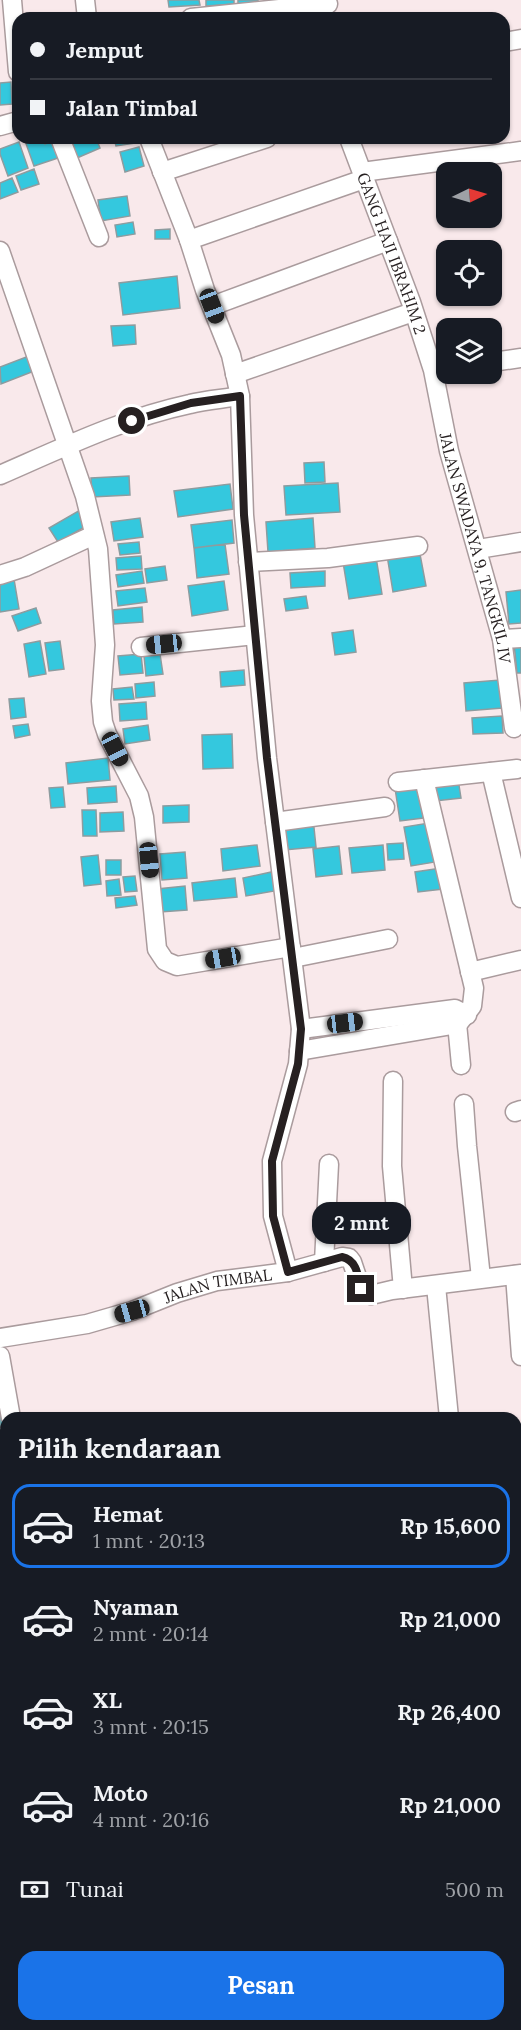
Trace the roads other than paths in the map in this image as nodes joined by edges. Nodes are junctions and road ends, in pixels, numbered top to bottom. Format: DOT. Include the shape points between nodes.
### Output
graph roads {
  1 [pos="329,7"];
  2 [pos="266,12"];
  3 [pos="62,144"];
  4 [pos="151,144"];
  5 [pos="248,144"];
  6 [pos="351,144"];
  7 [pos="521,151"];
  8 [pos="162,172"];
  9 [pos="363,176"];
  10 [pos="99,237"];
  11 [pos="189,240"];
  12 [pos="388,241"];
  13 [pos="0,251"];
  14 [pos="212,306"];
  15 [pos="413,312"];
  16 [pos="521,358"];
  17 [pos="436,361"];
  18 [pos="502,361"];
  19 [pos="235,374"];
  20 [pos="442,384"];
  21 [pos="240,396"];
  22 [pos="67,446"];
  23 [pos="0,475"];
  24 [pos="94,535"];
  25 [pos="521,542"];
  26 [pos="418,546"];
  27 [pos="478,549"];
  28 [pos="248,562"];
  29 [pos="0,575"];
  30 [pos="255,635"];
  31 [pos="521,638"];
  32 [pos="502,639"];
  33 [pos="141,647"];
  34 [pos="514,728"];
  35 [pos="518,769"];
  36 [pos="491,772"];
  37 [pos="424,778"];
  38 [pos="398,782"];
  39 [pos="385,807"];
  40 [pos="275,822"];
  41 [pos="521,898"];
  42 [pos="388,939"];
  43 [pos="292,952"];
  44 [pos="521,960"];
  45 [pos="470,972"];
  46 [pos="460,1016"];
  47 [pos="301,1029"];
  48 [pos="299,1051"];
  49 [pos="461,1065"];
  50 [pos="393,1081"];
  51 [pos="464,1104"];
  52 [pos="329,1164"];
  53 [pos="324,1262"];
  54 [pos="288,1272"];
  55 [pos="518,1274"];
  56 [pos="481,1278"];
  57 [pos="436,1286"];
  58 [pos="403,1289"];
  59 [pos="0,1338"];
  60 [pos="0,1356"];
  61 [pos="521,1356"];
  62 [pos="10,1412"];
  63 [pos="448,1412"];
  1 -- 2 [label="street"];
  3 -- 10 [label="street"];
  4 -- 8 [label="street"];
  5 -- 8 [label="street"];
  6 -- 9 [label="street, GANG HAJI IBRAHIM 2"];
  7 -- 9 [label="street"];
  8 -- 11 [label="street"];
  9 -- 11 [label="street"];
  9 -- 12 [label="street, GANG HAJI IBRAHIM 2"];
  11 -- 14 [label="street"];
  12 -- 14 [label="street"];
  12 -- 15 [label="street, GANG HAJI IBRAHIM 2"];
  13 -- 22 [label="street"];
  14 -- 19 [label="street"];
  15 -- 17 [label="street, GANG HAJI IBRAHIM 2"];
  15 -- 19 [label="street"];
  16 -- 18 [label="street"];
  19 -- 21 [label="street"];
  20 -- 27 [label="street, JALAN SWADAYA 9, TANGKIL IV" via="449,451"];
  21 -- 22 [label="street" via="191,403 148,415"];
  21 -- 28 [label="street"];
  22 -- 23 [label="street"];
  22 -- 24 [label="street"];
  24 -- 29 [label="street"];
  24 -- 43 [label="street" via="105,645 103,722 139,796 160,956 177,966"];
  25 -- 27 [label="street"];
  26 -- 28 [label="street" via="328,558"];
  27 -- 32 [label="street, JALAN SWADAYA 9, TANGKIL IV"];
  28 -- 30 [label="street"];
  30 -- 33 [label="street"];
  30 -- 40 [label="street"];
  31 -- 32 [label="street"];
  32 -- 34 [label="street, JALAN SWADAYA 9, TANGKIL IV"];
  35 -- 36 [label="street"];
  36 -- 37 [label="street"];
  36 -- 41 [label="street"];
  37 -- 38 [label="street"];
  37 -- 45 [label="street"];
  39 -- 40 [label="street"];
  40 -- 43 [label="street"];
  42 -- 43 [label="street"];
  43 -- 47 [label="street"];
  44 -- 45 [label="street"];
  45 -- 46 [label="street" via="472,1006"];
  46 -- 47 [label="street"];
  46 -- 48 [label="street"];
  46 -- 49 [label="street"];
  47 -- 48 [label="street"];
  48 -- 54 [label="street" via="272,1161 273,1216"];
  50 -- 58 [label="street" via="392,1166"];
  51 -- 56 [label="street"];
  52 -- 53 [label="street"];
  53 -- 54 [label="street, JALAN TIMBAL"];
  53 -- 58 [label="street, JALAN TIMBAL" via="349,1258 365,1293"];
  54 -- 59 [label="street, JALAN TIMBAL" via="218,1281 87,1324"];
  55 -- 56 [label="street, JALAN TIMBAL"];
  55 -- 61 [label="street"];
  56 -- 57 [label="street, JALAN TIMBAL"];
  57 -- 58 [label="street, JALAN TIMBAL"];
  57 -- 63 [label="street"];
  60 -- 62 [label="street"];
}
